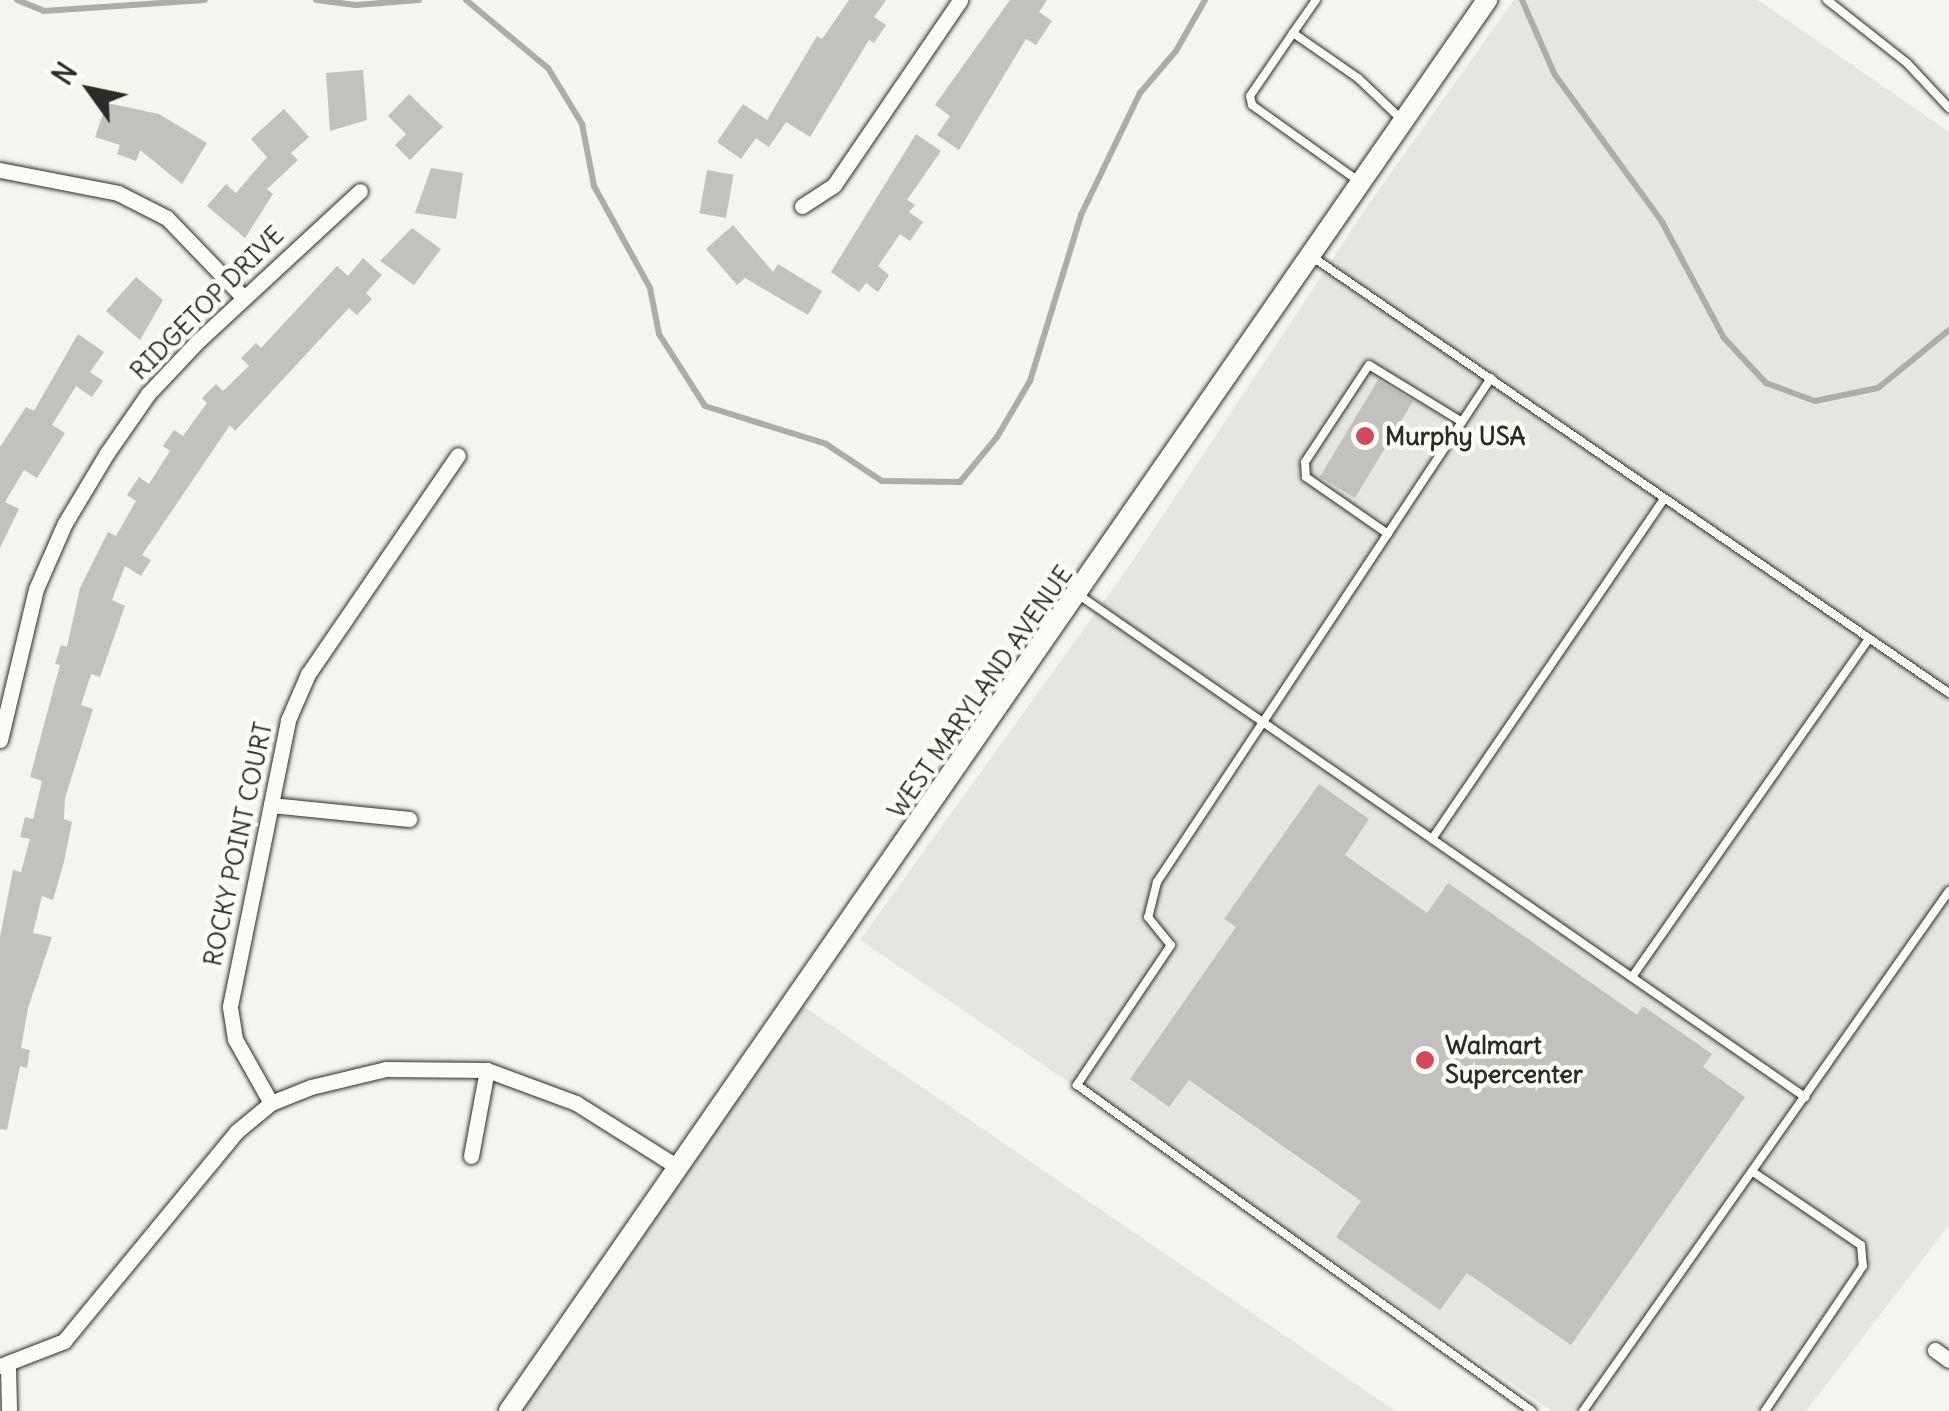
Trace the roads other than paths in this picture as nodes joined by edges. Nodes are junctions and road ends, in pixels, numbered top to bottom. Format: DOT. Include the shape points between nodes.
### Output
graph roads {
  1 [pos="960,0"];
  2 [pos="1316,0"];
  3 [pos="1488,0"];
  4 [pos="1827,0"];
  5 [pos="1293,33"];
  6 [pos="1949,108"];
  7 [pos="1403,121"];
  8 [pos="0,170"];
  9 [pos="1362,183"];
  10 [pos="360,191"];
  11 [pos="802,206"];
  12 [pos="1314,258"];
  13 [pos="244,298"];
  14 [pos="1491,378"];
  15 [pos="1462,422"];
  16 [pos="458,455"];
  17 [pos="1663,502"];
  18 [pos="1388,534"];
  19 [pos="1079,595"];
  20 [pos="1869,639"];
  21 [pos="1949,693"];
  22 [pos="1263,722"];
  23 [pos="0,740"];
  24 [pos="271,805"];
  25 [pos="409,820"];
  26 [pos="1432,839"];
  27 [pos="1949,891"];
  28 [pos="1632,978"];
  29 [pos="487,1070"];
  30 [pos="1805,1097"];
  31 [pos="271,1103"];
  32 [pos="471,1156"];
  33 [pos="676,1166"];
  34 [pos="1753,1172"];
  35 [pos="4,1366"];
  36 [pos="9,1409"];
  37 [pos="510,1411"];
  38 [pos="1532,1411"];
  39 [pos="1583,1411"];
  40 [pos="1765,1411"];
  1 -- 11 [label="street" via="834,185"];
  2 -- 5 [label="lane"];
  3 -- 7 [label="street, WEST MARYLAND AVENUE"];
  4 -- 6 [label="lane" via="1907,63"];
  5 -- 7 [label="lane" via="1358,78"];
  5 -- 9 [label="lane" via="1250,96 1252,105"];
  7 -- 9 [label="street, WEST MARYLAND AVENUE"];
  8 -- 13 [label="street" via="118,193 167,218"];
  9 -- 12 [label="street, WEST MARYLAND AVENUE"];
  10 -- 13 [label="street, RIDGETOP DRIVE"];
  12 -- 14 [label="lane"];
  12 -- 19 [label="street, WEST MARYLAND AVENUE"];
  13 -- 23 [label="street, RIDGETOP DRIVE" via="148,394 64,522 36,589"];
  14 -- 15 [label="lane"];
  14 -- 17 [label="lane"];
  15 -- 18 [label="lane"];
  15 -- 18 [label="lane" via="1369,365 1305,462 1306,477"];
  16 -- 24 [label="street, ROCKY POINT COURT" via="308,674 288,720"];
  17 -- 20 [label="lane"];
  17 -- 26 [label="lane"];
  18 -- 22 [label="lane"];
  19 -- 22 [label="lane"];
  19 -- 33 [label="street, WEST MARYLAND AVENUE"];
  20 -- 21 [label="lane"];
  20 -- 28 [label="lane"];
  22 -- 26 [label="lane"];
  22 -- 38 [label="lane" via="1157,882 1148,917 1172,946 1077,1084"];
  24 -- 25 [label="street"];
  24 -- 31 [label="street, ROCKY POINT COURT" via="230,1006 235,1039"];
  26 -- 28 [label="lane"];
  27 -- 30 [label="lane"];
  28 -- 30 [label="lane"];
  29 -- 31 [label="street" via="386,1070"];
  29 -- 32 [label="street"];
  29 -- 33 [label="street" via="576,1103"];
  30 -- 34 [label="lane"];
  31 -- 35 [label="street" via="236,1132 64,1341"];
  33 -- 37 [label="street, WEST MARYLAND AVENUE"];
  34 -- 39 [label="lane"];
  34 -- 40 [label="lane" via="1860,1244 1863,1266"];
  35 -- 36 [label="street"];
}
